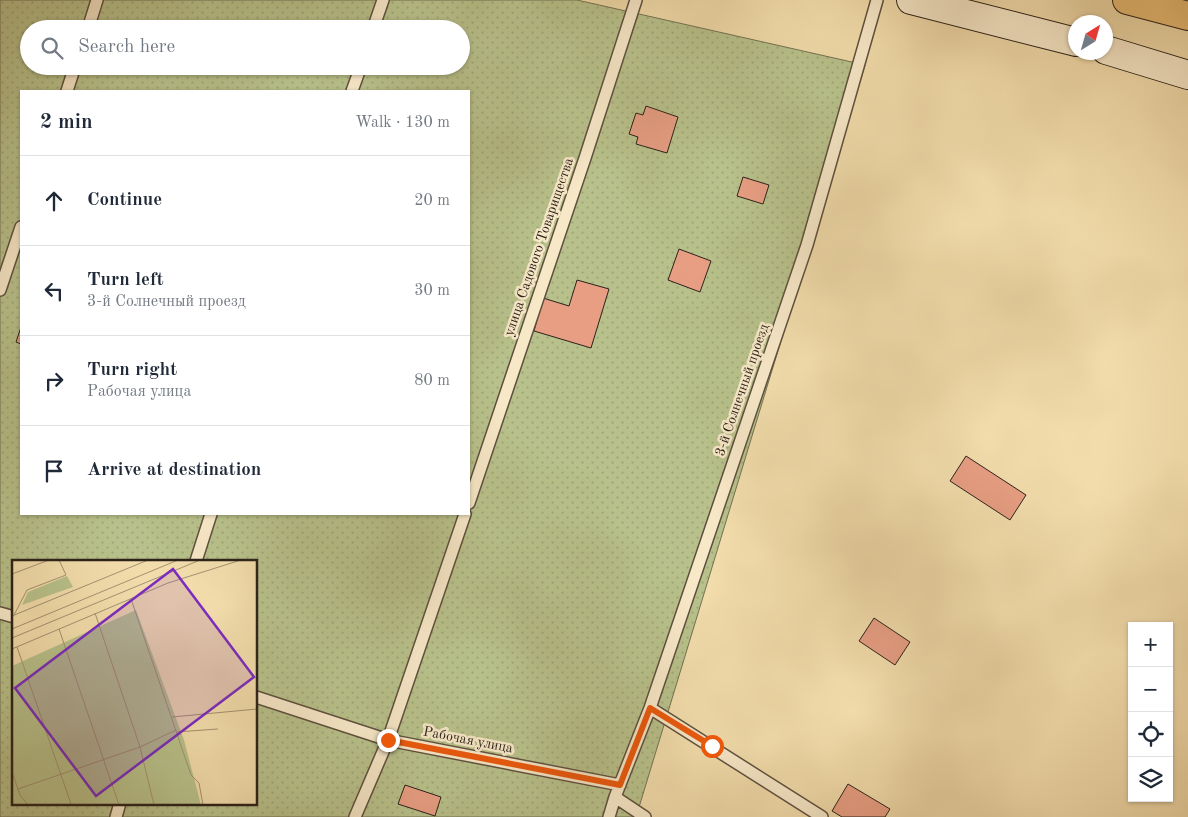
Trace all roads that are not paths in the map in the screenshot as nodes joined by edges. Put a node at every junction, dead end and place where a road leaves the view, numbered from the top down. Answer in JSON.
{"nodes":[{"id":1,"x":97,"y":0,"type":"edge"},
{"id":2,"x":383,"y":0,"type":"edge"},
{"id":3,"x":636,"y":0,"type":"edge"},
{"id":4,"x":878,"y":0,"type":"edge"},
{"id":5,"x":911,"y":0,"type":"edge"},
{"id":6,"x":1127,"y":0,"type":"edge"},
{"id":7,"x":1188,"y":16,"type":"edge"},
{"id":8,"x":91,"y":20,"type":"edge"},
{"id":9,"x":376,"y":20,"type":"edge"},
{"id":10,"x":1068,"y":40,"type":"edge"},
{"id":11,"x":1113,"y":52,"type":"edge"},
{"id":12,"x":72,"y":75,"type":"edge"},
{"id":13,"x":358,"y":75,"type":"edge"},
{"id":14,"x":1188,"y":76,"type":"edge"},
{"id":15,"x":67,"y":90,"type":"edge"},
{"id":16,"x":352,"y":90,"type":"edge"},
{"id":17,"x":20,"y":230,"type":"edge"},
{"id":18,"x":0,"y":290,"type":"edge"},
{"id":19,"x":470,"y":500,"type":"edge"},
{"id":20,"x":211,"y":515,"type":"edge"},
{"id":21,"x":465,"y":515,"type":"edge"},
{"id":22,"x":196,"y":560,"type":"edge"},
{"id":23,"x":0,"y":613,"type":"edge"},
{"id":24,"x":12,"y":617,"type":"edge"},
{"id":25,"x":258,"y":698,"type":"edge"},
{"id":26,"x":650,"y":708,"type":"junction"},
{"id":27,"x":388,"y":740,"type":"junction"},
{"id":28,"x":620,"y":785,"type":"junction"},
{"id":29,"x":615,"y":797,"type":"junction"},
{"id":30,"x":120,"y":804,"type":"edge"},
{"id":31,"x":116,"y":817,"type":"edge"},
{"id":32,"x":355,"y":817,"type":"edge"},
{"id":33,"x":609,"y":817,"type":"edge"},
{"id":34,"x":645,"y":817,"type":"edge"},
{"id":35,"x":822,"y":817,"type":"edge"}],
"edges":[{"from":1,"to":8,"type":"lane"},
{"from":2,"to":9,"type":"lane"},
{"from":3,"to":19,"type":"lane","name":"улица Садового Товарищества"},
{"from":4,"to":26,"type":"lane","name":"3-й Солнечный проезд"},
{"from":5,"to":10,"type":"main road"},
{"from":6,"to":7,"type":"highway"},
{"from":11,"to":14,"type":"main road"},
{"from":12,"to":15,"type":"lane"},
{"from":13,"to":16,"type":"lane"},
{"from":17,"to":18,"type":"lane"},
{"from":20,"to":22,"type":"lane"},
{"from":21,"to":27,"type":"lane"},
{"from":23,"to":24,"type":"lane"},
{"from":25,"to":27,"type":"lane","name":"Рабочая улица"},
{"from":26,"to":28,"type":"lane","name":"3-й Солнечный проезд"},
{"from":26,"to":35,"type":"lane"},
{"from":27,"to":28,"type":"lane","name":"Рабочая улица"},
{"from":27,"to":32,"type":"lane"},
{"from":28,"to":29,"type":"lane","name":"3-й Солнечный проезд"},
{"from":29,"to":33,"type":"lane","name":"3-й Солнечный проезд"},
{"from":29,"to":34,"type":"lane"},
{"from":30,"to":31,"type":"lane"}]}
